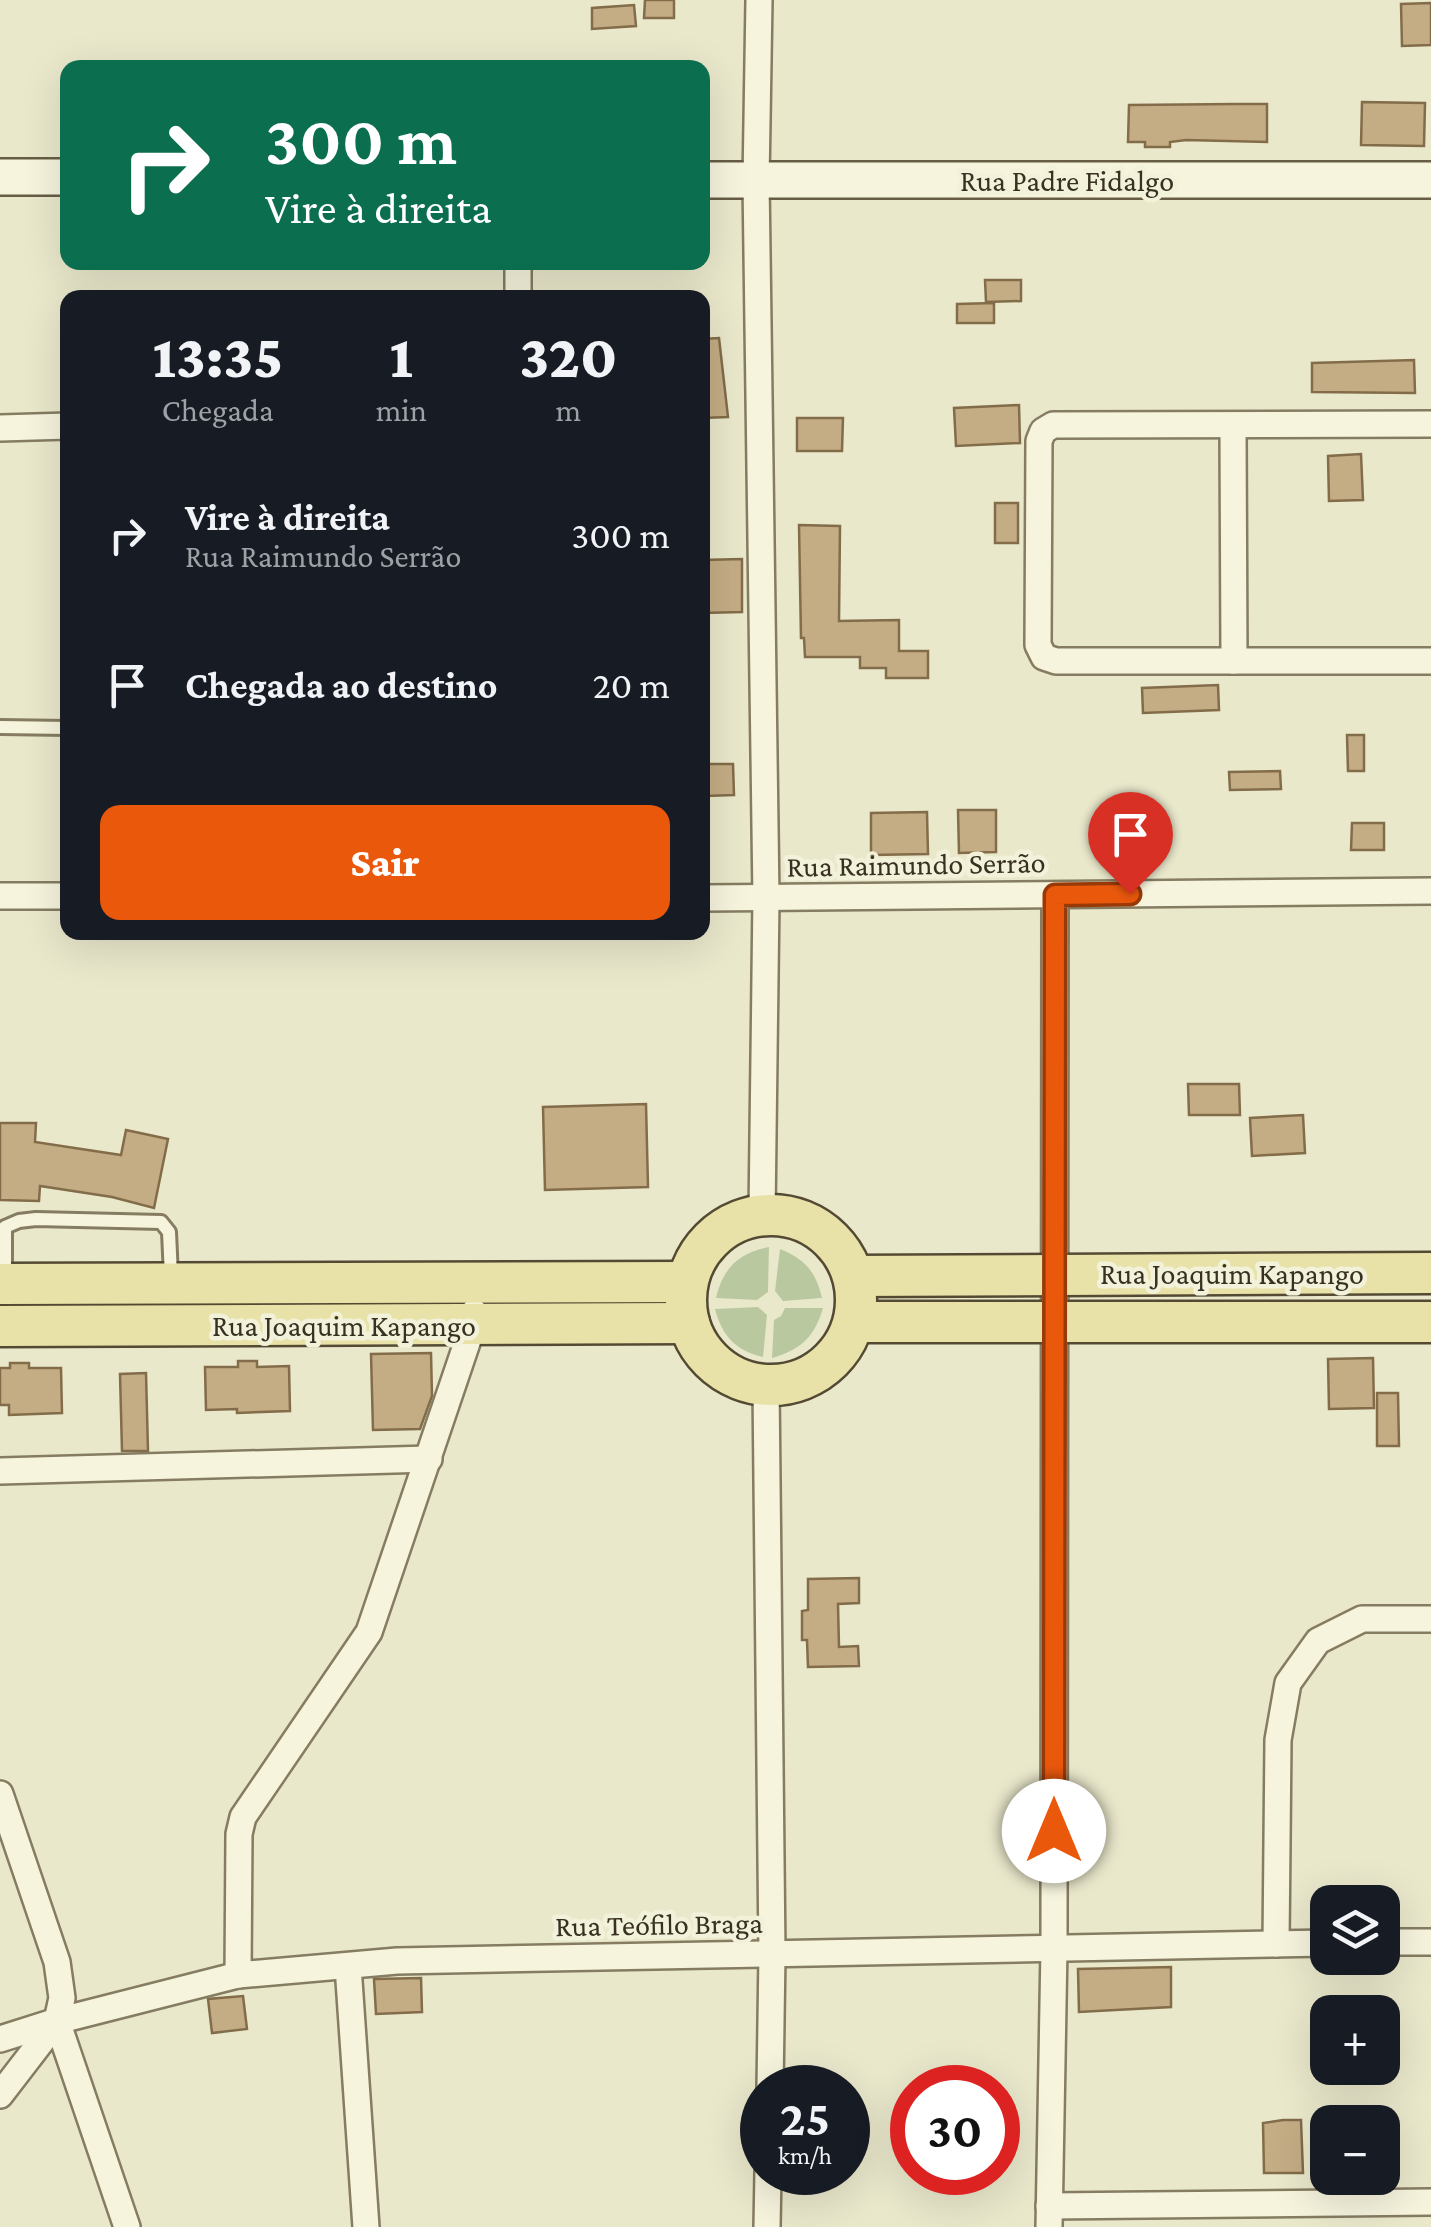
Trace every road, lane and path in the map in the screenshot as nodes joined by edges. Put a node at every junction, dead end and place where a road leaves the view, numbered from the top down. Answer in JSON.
{"nodes":[{"id":1,"x":759,"y":0,"type":"edge"},
{"id":2,"x":0,"y":177,"type":"edge"},
{"id":3,"x":60,"y":177,"type":"edge"},
{"id":4,"x":710,"y":180,"type":"edge"},
{"id":5,"x":1431,"y":180,"type":"edge"},
{"id":6,"x":756,"y":181,"type":"junction"},
{"id":7,"x":1431,"y":424,"type":"edge"},
{"id":8,"x":60,"y":426,"type":"edge"},
{"id":9,"x":1233,"y":427,"type":"junction"},
{"id":10,"x":0,"y":428,"type":"edge"},
{"id":11,"x":1234,"y":661,"type":"junction"},
{"id":12,"x":1431,"y":661,"type":"edge"},
{"id":13,"x":0,"y":728,"type":"edge"},
{"id":14,"x":60,"y":728,"type":"edge"},
{"id":15,"x":1431,"y":890,"type":"edge"},
{"id":16,"x":1055,"y":895,"type":"junction"},
{"id":17,"x":0,"y":896,"type":"edge"},
{"id":18,"x":60,"y":896,"type":"edge"},
{"id":19,"x":710,"y":898,"type":"edge"},
{"id":20,"x":766,"y":898,"type":"junction"},
{"id":21,"x":762,"y":1214,"type":"junction"},
{"id":22,"x":1348,"y":1272,"type":"junction"},
{"id":23,"x":1431,"y":1273,"type":"edge"},
{"id":24,"x":1053,"y":1274,"type":"junction"},
{"id":25,"x":853,"y":1276,"type":"junction"},
{"id":26,"x":474,"y":1282,"type":"junction"},
{"id":27,"x":687,"y":1282,"type":"junction"},
{"id":28,"x":2,"y":1284,"type":"edge"},
{"id":29,"x":182,"y":1284,"type":"junction"},
{"id":30,"x":854,"y":1322,"type":"junction"},
{"id":31,"x":1348,"y":1322,"type":"junction"},
{"id":32,"x":1431,"y":1322,"type":"edge"},
{"id":33,"x":688,"y":1323,"type":"junction"},
{"id":34,"x":1054,"y":1323,"type":"junction"},
{"id":35,"x":192,"y":1325,"type":"junction"},
{"id":36,"x":474,"y":1325,"type":"junction"},
{"id":37,"x":0,"y":1326,"type":"edge"},
{"id":38,"x":766,"y":1386,"type":"junction"},
{"id":39,"x":430,"y":1459,"type":"junction"},
{"id":40,"x":0,"y":1471,"type":"edge"},
{"id":41,"x":1431,"y":1619,"type":"edge"},
{"id":42,"x":0,"y":1794,"type":"edge"},
{"id":43,"x":1400,"y":1942,"type":"edge"},
{"id":44,"x":1431,"y":1942,"type":"edge"},
{"id":45,"x":1276,"y":1944,"type":"junction"},
{"id":46,"x":1310,"y":1944,"type":"edge"},
{"id":47,"x":1054,"y":1948,"type":"junction"},
{"id":48,"x":772,"y":1954,"type":"junction"},
{"id":49,"x":348,"y":1966,"type":"junction"},
{"id":50,"x":238,"y":1976,"type":"junction"},
{"id":51,"x":57,"y":2021,"type":"junction"},
{"id":52,"x":0,"y":2039,"type":"edge"},
{"id":53,"x":770,"y":2065,"type":"edge"},
{"id":54,"x":0,"y":2095,"type":"edge"},
{"id":55,"x":768,"y":2195,"type":"edge"},
{"id":56,"x":1431,"y":2202,"type":"edge"},
{"id":57,"x":1374,"y":2215,"type":"edge"},
{"id":58,"x":1049,"y":2217,"type":"edge"},
{"id":59,"x":127,"y":2227,"type":"edge"},
{"id":60,"x":366,"y":2227,"type":"edge"},
{"id":61,"x":767,"y":2227,"type":"edge"}],
"edges":[{"from":1,"to":6,"type":"street"},
{"from":2,"to":3,"type":"street"},
{"from":4,"to":6,"type":"street","name":"Rua Padre Fidalgo"},
{"from":5,"to":6,"type":"street","name":"Rua Padre Fidalgo"},
{"from":6,"to":20,"type":"street"},
{"from":7,"to":9,"type":"street"},
{"from":8,"to":10,"type":"street"},
{"from":9,"to":11,"type":"street"},
{"from":9,"to":11,"type":"street"},
{"from":11,"to":12,"type":"street"},
{"from":13,"to":14,"type":"lane"},
{"from":15,"to":16,"type":"street","name":"Rua Raimundo Serrão"},
{"from":16,"to":20,"type":"street","name":"Rua Raimundo Serrão"},
{"from":16,"to":24,"type":"street"},
{"from":17,"to":18,"type":"street"},
{"from":19,"to":20,"type":"street","name":"Rua Raimundo Serrão"},
{"from":20,"to":21,"type":"street"},
{"from":21,"to":25,"type":"main road"},
{"from":21,"to":27,"type":"main road"},
{"from":22,"to":23,"type":"main road","name":"Rua Joaquim Kapango"},
{"from":22,"to":24,"type":"main road","name":"Rua Joaquim Kapango"},
{"from":22,"to":31,"type":"main road"},
{"from":24,"to":25,"type":"main road","name":"Rua Joaquim Kapango"},
{"from":24,"to":34,"type":"street"},
{"from":25,"to":30,"type":"main road"},
{"from":26,"to":27,"type":"main road","name":"Rua Joaquim Kapango"},
{"from":26,"to":29,"type":"main road","name":"Rua Joaquim Kapango"},
{"from":26,"to":36,"type":"street"},
{"from":27,"to":33,"type":"main road"},
{"from":28,"to":29,"type":"main road","name":"Rua Joaquim Kapango"},
{"from":28,"to":29,"type":"lane"},
{"from":29,"to":35,"type":"main road"},
{"from":30,"to":34,"type":"main road","name":"Rua Joaquim Kapango"},
{"from":30,"to":38,"type":"main road"},
{"from":31,"to":32,"type":"main road","name":"Rua Joaquim Kapango"},
{"from":31,"to":34,"type":"main road","name":"Rua Joaquim Kapango"},
{"from":33,"to":36,"type":"main road","name":"Rua Joaquim Kapango"},
{"from":33,"to":38,"type":"main road"},
{"from":34,"to":47,"type":"street"},
{"from":35,"to":36,"type":"main road","name":"Rua Joaquim Kapango"},
{"from":35,"to":37,"type":"main road","name":"Rua Joaquim Kapango"},
{"from":36,"to":39,"type":"street"},
{"from":38,"to":48,"type":"street"},
{"from":39,"to":40,"type":"street"},
{"from":39,"to":50,"type":"street"},
{"from":41,"to":45,"type":"street"},
{"from":42,"to":51,"type":"street"},
{"from":43,"to":44,"type":"street"},
{"from":45,"to":46,"type":"street","name":"Rua Teófilo Braga"},
{"from":45,"to":47,"type":"street","name":"Rua Teófilo Braga"},
{"from":47,"to":48,"type":"street","name":"Rua Teófilo Braga"},
{"from":47,"to":58,"type":"street"},
{"from":48,"to":49,"type":"street","name":"Rua Teófilo Braga"},
{"from":48,"to":53,"type":"street"},
{"from":49,"to":50,"type":"street","name":"Rua Teófilo Braga"},
{"from":49,"to":60,"type":"street"},
{"from":50,"to":51,"type":"street","name":"Rua Teófilo Braga"},
{"from":51,"to":52,"type":"street","name":"Rua Teófilo Braga"},
{"from":51,"to":54,"type":"street"},
{"from":51,"to":59,"type":"street"},
{"from":55,"to":61,"type":"street"},
{"from":56,"to":57,"type":"street"},
{"from":57,"to":58,"type":"street"}]}
